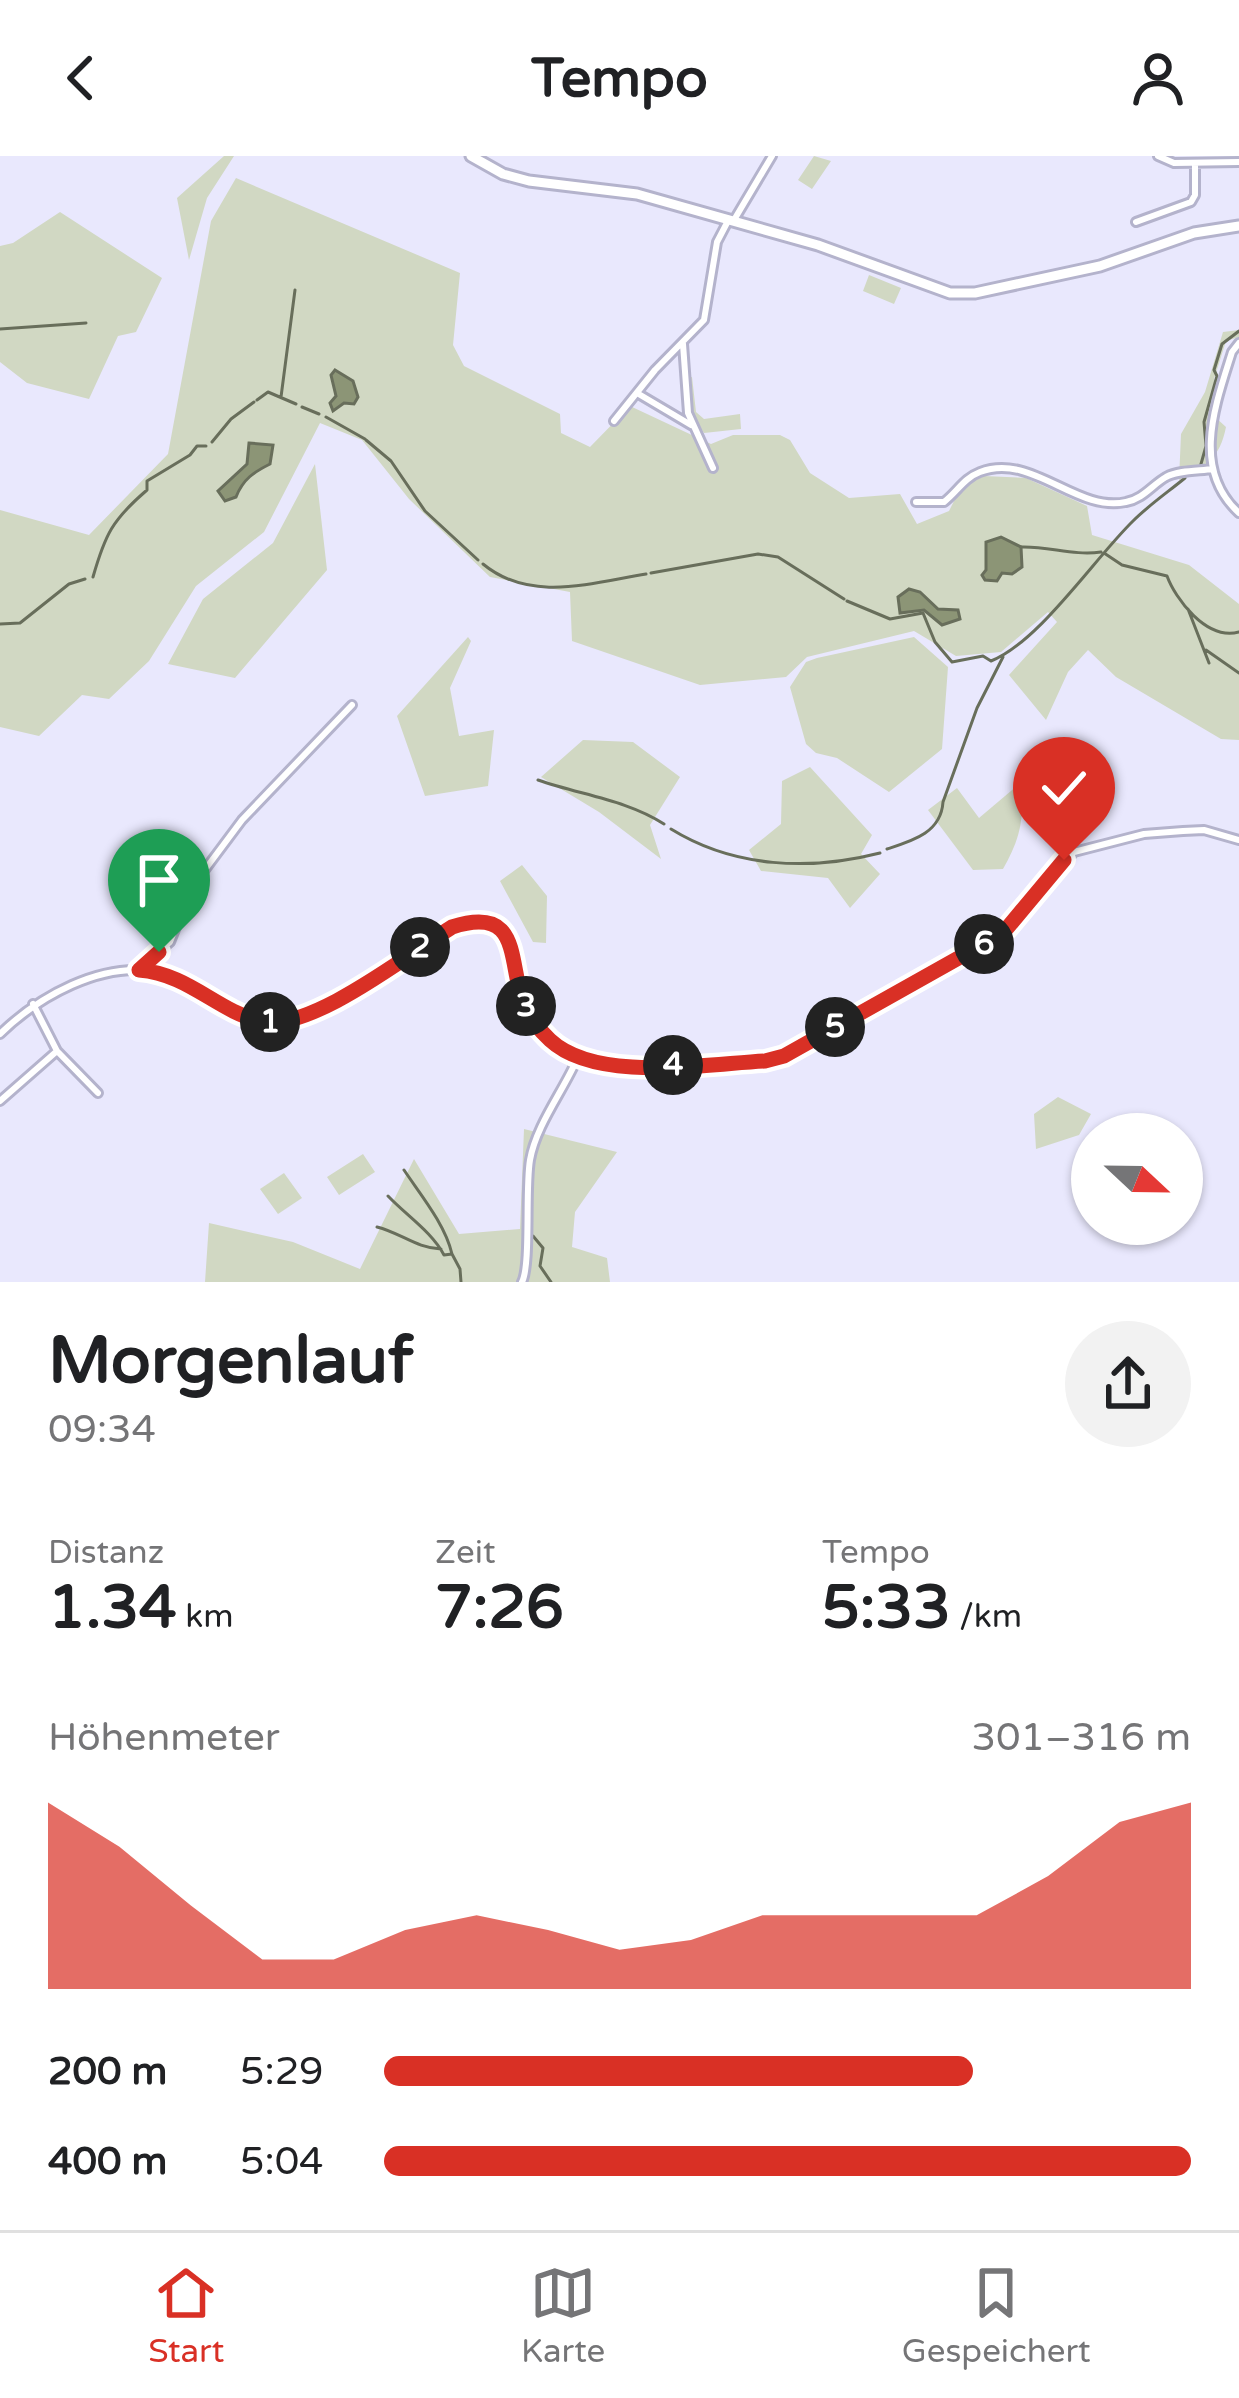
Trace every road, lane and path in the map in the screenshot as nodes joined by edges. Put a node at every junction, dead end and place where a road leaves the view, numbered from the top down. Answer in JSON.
{"nodes":[{"id":1,"x":471,"y":156,"type":"edge"},
{"id":2,"x":772,"y":156,"type":"edge"},
{"id":3,"x":1158,"y":156,"type":"edge"},
{"id":4,"x":1239,"y":162,"type":"edge"},
{"id":5,"x":1195,"y":163,"type":"junction"},
{"id":6,"x":731,"y":220,"type":"junction"},
{"id":7,"x":1136,"y":222,"type":"dead end"},
{"id":8,"x":1239,"y":226,"type":"edge"},
{"id":9,"x":685,"y":340,"type":"junction"},
{"id":10,"x":1239,"y":344,"type":"edge"},
{"id":11,"x":1235,"y":352,"type":"edge"},
{"id":12,"x":637,"y":393,"type":"junction"},
{"id":13,"x":614,"y":421,"type":"dead end"},
{"id":14,"x":693,"y":426,"type":"junction"},
{"id":15,"x":713,"y":468,"type":"dead end"},
{"id":16,"x":1213,"y":470,"type":"junction"},
{"id":17,"x":916,"y":502,"type":"dead end"},
{"id":18,"x":1239,"y":512,"type":"edge"},
{"id":19,"x":352,"y":705,"type":"dead end"},
{"id":20,"x":1239,"y":840,"type":"edge"},
{"id":21,"x":139,"y":970,"type":"junction"},
{"id":22,"x":33,"y":1004,"type":"junction"},
{"id":23,"x":0,"y":1034,"type":"edge"},
{"id":24,"x":57,"y":1052,"type":"junction"},
{"id":25,"x":578,"y":1058,"type":"junction"},
{"id":26,"x":98,"y":1093,"type":"dead end"},
{"id":27,"x":0,"y":1101,"type":"edge"},
{"id":28,"x":522,"y":1282,"type":"edge"}],
"edges":[{"from":1,"to":6,"type":"street"},
{"from":2,"to":6,"type":"street"},
{"from":3,"to":5,"type":"street"},
{"from":4,"to":5,"type":"street"},
{"from":5,"to":7,"type":"street"},
{"from":6,"to":8,"type":"street"},
{"from":6,"to":9,"type":"street"},
{"from":9,"to":12,"type":"street"},
{"from":9,"to":14,"type":"street"},
{"from":10,"to":11,"type":"street"},
{"from":11,"to":16,"type":"street"},
{"from":12,"to":13,"type":"street"},
{"from":12,"to":14,"type":"street"},
{"from":14,"to":15,"type":"street"},
{"from":16,"to":17,"type":"street"},
{"from":16,"to":18,"type":"street"},
{"from":19,"to":21,"type":"street"},
{"from":20,"to":25,"type":"street"},
{"from":21,"to":22,"type":"street"},
{"from":21,"to":25,"type":"street"},
{"from":22,"to":23,"type":"street"},
{"from":22,"to":24,"type":"street"},
{"from":24,"to":26,"type":"street"},
{"from":24,"to":27,"type":"street"},
{"from":25,"to":28,"type":"street"}]}
